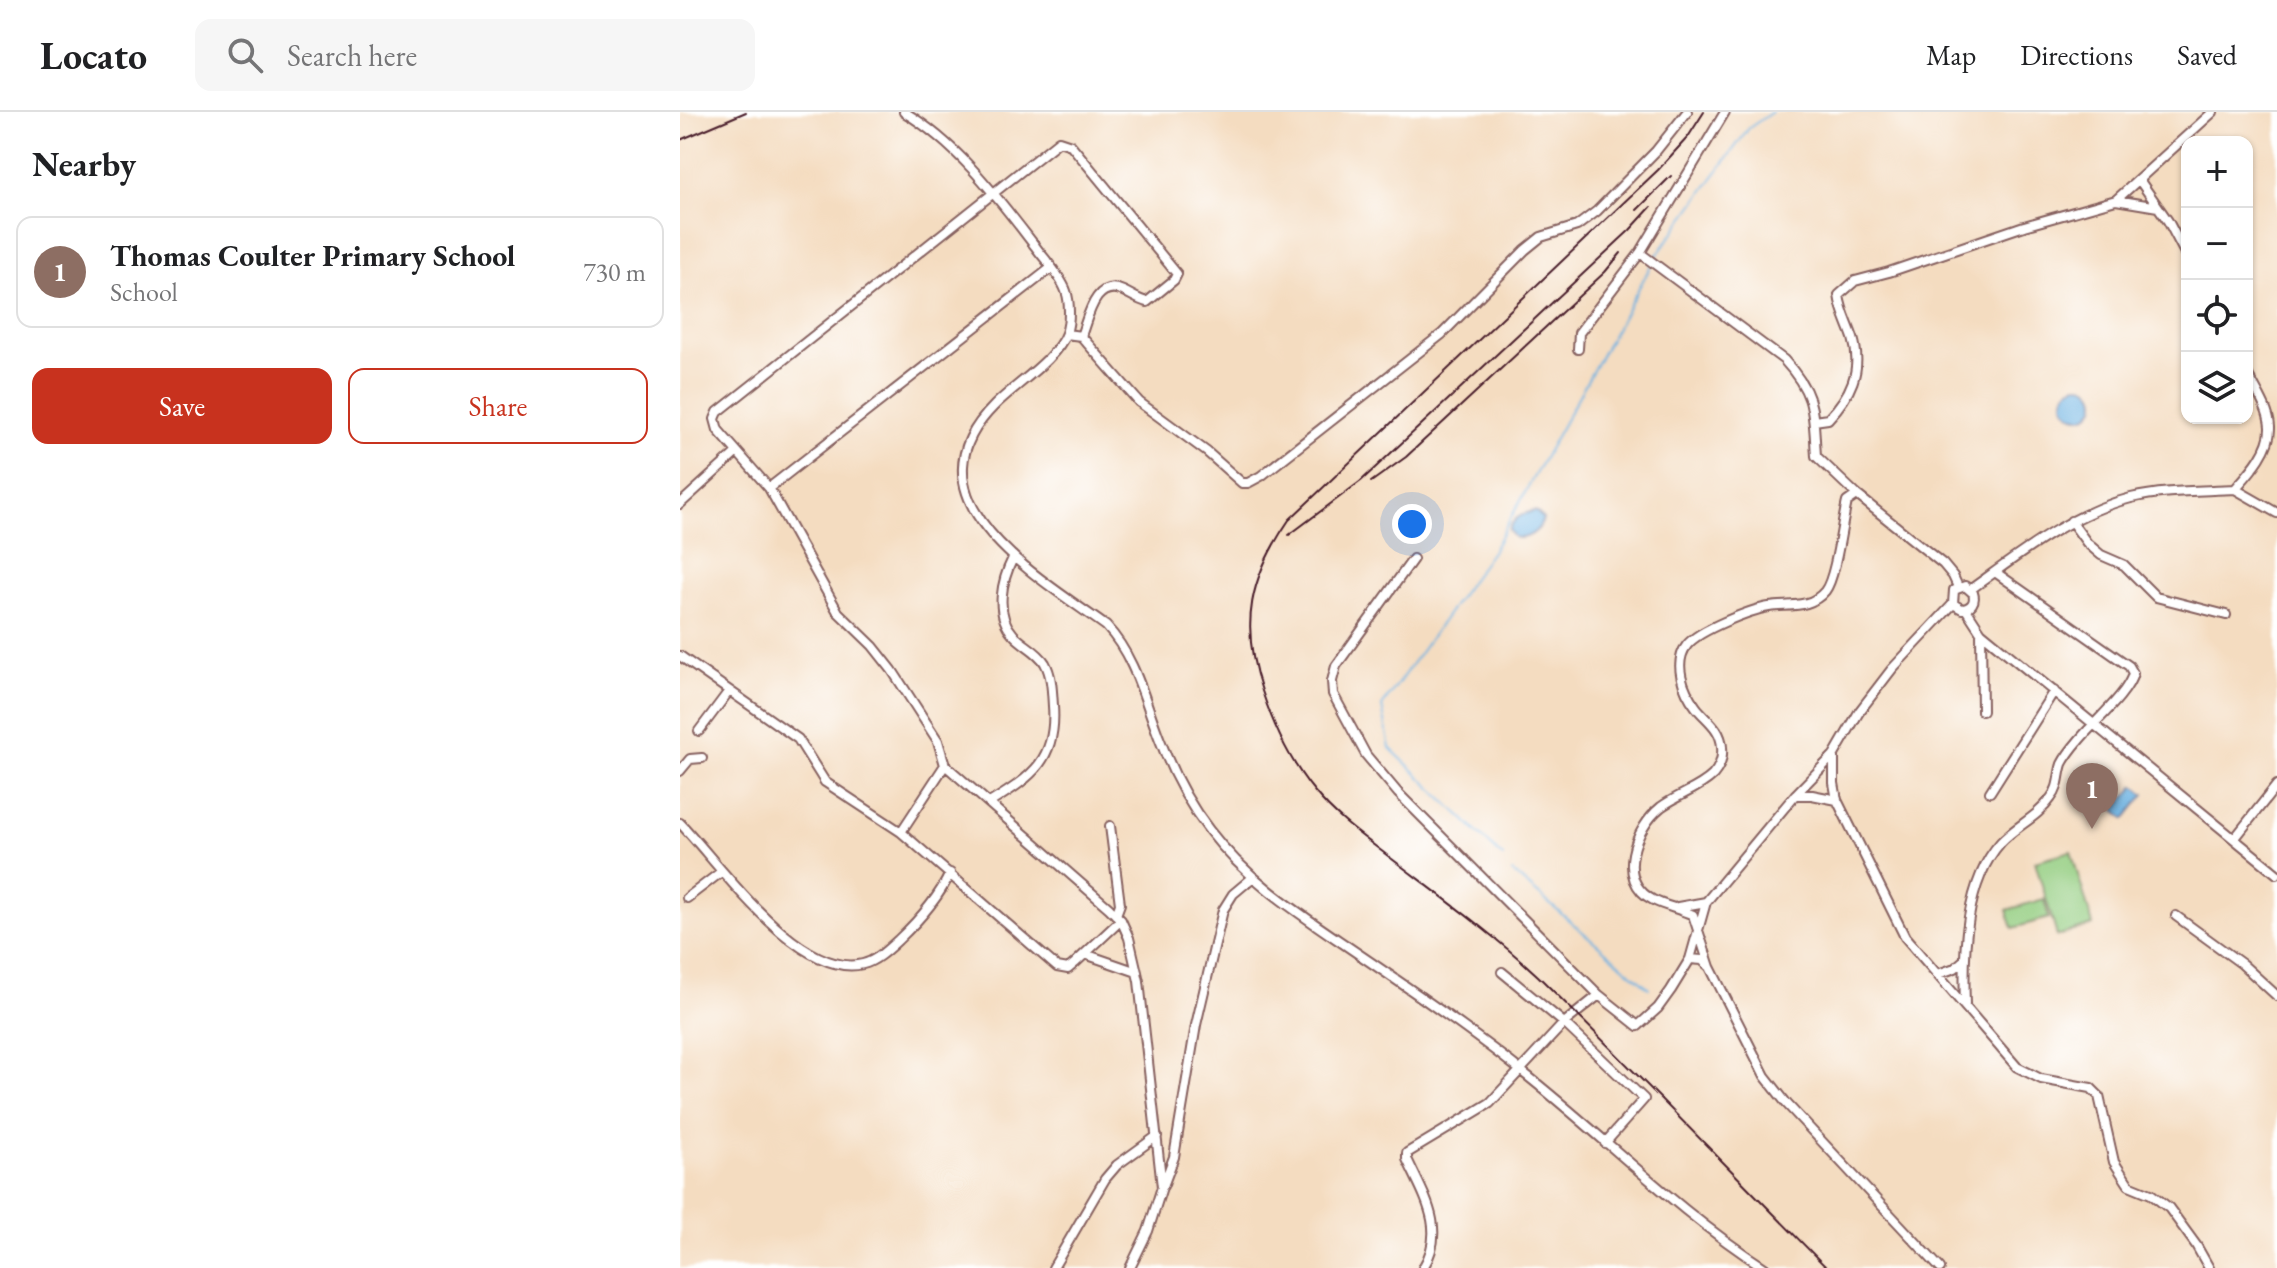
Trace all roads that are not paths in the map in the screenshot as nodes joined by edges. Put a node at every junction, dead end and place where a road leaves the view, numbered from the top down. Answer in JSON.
{"nodes":[{"id":1,"x":904,"y":112,"type":"edge"},
{"id":2,"x":1687,"y":112,"type":"edge"},
{"id":3,"x":1725,"y":112,"type":"edge"},
{"id":4,"x":2213,"y":112,"type":"edge"},
{"id":5,"x":2140,"y":181,"type":"junction"},
{"id":6,"x":993,"y":192,"type":"junction"},
{"id":7,"x":2116,"y":200,"type":"junction"},
{"id":8,"x":2158,"y":207,"type":"junction"},
{"id":9,"x":2181,"y":247,"type":"edge"},
{"id":10,"x":1640,"y":253,"type":"junction"},
{"id":11,"x":1051,"y":268,"type":"junction"},
{"id":12,"x":1066,"y":334,"type":"junction"},
{"id":13,"x":1081,"y":336,"type":"junction"},
{"id":14,"x":1578,"y":349,"type":"dead end"},
{"id":15,"x":2253,"y":385,"type":"edge"},
{"id":16,"x":1814,"y":421,"type":"junction"},
{"id":17,"x":736,"y":453,"type":"junction"},
{"id":18,"x":769,"y":488,"type":"junction"},
{"id":19,"x":2235,"y":489,"type":"junction"},
{"id":20,"x":1857,"y":495,"type":"junction"},
{"id":21,"x":680,"y":504,"type":"edge"},
{"id":22,"x":2277,"y":513,"type":"edge"},
{"id":23,"x":2071,"y":521,"type":"junction"},
{"id":24,"x":1013,"y":558,"type":"junction"},
{"id":25,"x":1413,"y":559,"type":"dead end"},
{"id":26,"x":1995,"y":572,"type":"junction"},
{"id":27,"x":1958,"y":587,"type":"junction"},
{"id":28,"x":1971,"y":589,"type":"junction"},
{"id":29,"x":1953,"y":604,"type":"junction"},
{"id":30,"x":1966,"y":609,"type":"junction"},
{"id":31,"x":2226,"y":615,"type":"dead end"},
{"id":32,"x":1981,"y":632,"type":"junction"},
{"id":33,"x":680,"y":656,"type":"edge"},
{"id":34,"x":729,"y":691,"type":"junction"},
{"id":35,"x":2054,"y":691,"type":"junction"},
{"id":36,"x":1982,"y":711,"type":"dead end"},
{"id":37,"x":2093,"y":724,"type":"junction"},
{"id":38,"x":699,"y":731,"type":"dead end"},
{"id":39,"x":1834,"y":755,"type":"junction"},
{"id":40,"x":702,"y":758,"type":"dead end"},
{"id":41,"x":945,"y":765,"type":"junction"},
{"id":42,"x":680,"y":771,"type":"edge"},
{"id":43,"x":2277,"y":785,"type":"edge"},
{"id":44,"x":1990,"y":792,"type":"dead end"},
{"id":45,"x":1795,"y":795,"type":"junction"},
{"id":46,"x":1837,"y":800,"type":"junction"},
{"id":47,"x":991,"y":802,"type":"junction"},
{"id":48,"x":680,"y":823,"type":"edge"},
{"id":49,"x":1110,"y":826,"type":"dead end"},
{"id":50,"x":901,"y":832,"type":"junction"},
{"id":51,"x":2235,"y":838,"type":"junction"},
{"id":52,"x":721,"y":872,"type":"junction"},
{"id":53,"x":950,"y":873,"type":"junction"},
{"id":54,"x":2277,"y":874,"type":"edge"},
{"id":55,"x":1252,"y":878,"type":"junction"},
{"id":56,"x":687,"y":898,"type":"dead end"},
{"id":57,"x":1706,"y":902,"type":"junction"},
{"id":58,"x":1677,"y":908,"type":"junction"},
{"id":59,"x":2176,"y":916,"type":"dead end"},
{"id":60,"x":1118,"y":917,"type":"junction"},
{"id":61,"x":1698,"y":930,"type":"junction"},
{"id":62,"x":1085,"y":954,"type":"junction"},
{"id":63,"x":1690,"y":959,"type":"junction"},
{"id":64,"x":1963,"y":961,"type":"junction"},
{"id":65,"x":1710,"y":967,"type":"junction"},
{"id":66,"x":1137,"y":972,"type":"junction"},
{"id":67,"x":1502,"y":972,"type":"dead end"},
{"id":68,"x":1938,"y":974,"type":"junction"},
{"id":69,"x":1599,"y":995,"type":"junction"},
{"id":70,"x":2277,"y":996,"type":"edge"},
{"id":71,"x":1966,"y":1005,"type":"junction"},
{"id":72,"x":1564,"y":1023,"type":"junction"},
{"id":73,"x":1521,"y":1071,"type":"junction"},
{"id":74,"x":1157,"y":1136,"type":"junction"},
{"id":75,"x":1605,"y":1143,"type":"junction"},
{"id":76,"x":1162,"y":1187,"type":"junction"},
{"id":77,"x":1053,"y":1268,"type":"edge"},
{"id":78,"x":1130,"y":1268,"type":"edge"},
{"id":79,"x":1423,"y":1268,"type":"edge"},
{"id":80,"x":1765,"y":1268,"type":"edge"},
{"id":81,"x":1940,"y":1268,"type":"edge"},
{"id":82,"x":2209,"y":1268,"type":"edge"}],
"edges":[{"from":1,"to":6,"type":"street"},
{"from":2,"to":13,"type":"street"},
{"from":3,"to":10,"type":"street"},
{"from":4,"to":5,"type":"street"},
{"from":5,"to":7,"type":"street"},
{"from":5,"to":8,"type":"street"},
{"from":6,"to":11,"type":"street"},
{"from":6,"to":13,"type":"street"},
{"from":6,"to":17,"type":"street"},
{"from":7,"to":8,"type":"street"},
{"from":7,"to":16,"type":"street"},
{"from":8,"to":9,"type":"street"},
{"from":10,"to":14,"type":"street"},
{"from":10,"to":16,"type":"street"},
{"from":11,"to":12,"type":"street"},
{"from":11,"to":18,"type":"street"},
{"from":12,"to":13,"type":"street"},
{"from":12,"to":24,"type":"street"},
{"from":15,"to":19,"type":"street"},
{"from":16,"to":20,"type":"street"},
{"from":17,"to":18,"type":"street"},
{"from":17,"to":21,"type":"street"},
{"from":18,"to":41,"type":"street"},
{"from":19,"to":22,"type":"street"},
{"from":19,"to":23,"type":"street"},
{"from":20,"to":27,"type":"street"},
{"from":20,"to":58,"type":"street"},
{"from":23,"to":26,"type":"street"},
{"from":23,"to":31,"type":"street"},
{"from":24,"to":47,"type":"street"},
{"from":24,"to":55,"type":"street"},
{"from":25,"to":69,"type":"street"},
{"from":26,"to":28,"type":"street"},
{"from":26,"to":37,"type":"street"},
{"from":27,"to":28,"type":"street"},
{"from":27,"to":29,"type":"street"},
{"from":28,"to":30,"type":"street"},
{"from":29,"to":30,"type":"street"},
{"from":29,"to":39,"type":"street"},
{"from":30,"to":32,"type":"street"},
{"from":32,"to":35,"type":"street"},
{"from":32,"to":36,"type":"street"},
{"from":33,"to":34,"type":"street"},
{"from":34,"to":38,"type":"street"},
{"from":34,"to":50,"type":"street"},
{"from":35,"to":37,"type":"street"},
{"from":35,"to":44,"type":"street"},
{"from":37,"to":51,"type":"street"},
{"from":37,"to":64,"type":"street"},
{"from":39,"to":45,"type":"street"},
{"from":39,"to":46,"type":"street"},
{"from":40,"to":42,"type":"street"},
{"from":41,"to":47,"type":"street"},
{"from":41,"to":50,"type":"street"},
{"from":43,"to":51,"type":"street"},
{"from":45,"to":46,"type":"street"},
{"from":45,"to":57,"type":"street"},
{"from":46,"to":68,"type":"street"},
{"from":47,"to":60,"type":"street"},
{"from":48,"to":52,"type":"street"},
{"from":49,"to":60,"type":"street"},
{"from":50,"to":53,"type":"street"},
{"from":51,"to":54,"type":"street"},
{"from":52,"to":53,"type":"street"},
{"from":52,"to":56,"type":"street"},
{"from":53,"to":62,"type":"street"},
{"from":55,"to":73,"type":"street"},
{"from":55,"to":76,"type":"street"},
{"from":57,"to":58,"type":"street"},
{"from":57,"to":61,"type":"street"},
{"from":58,"to":61,"type":"street"},
{"from":59,"to":70,"type":"street"},
{"from":60,"to":62,"type":"street"},
{"from":60,"to":66,"type":"street"},
{"from":61,"to":63,"type":"street"},
{"from":61,"to":65,"type":"street"},
{"from":62,"to":66,"type":"street"},
{"from":63,"to":65,"type":"street"},
{"from":63,"to":69,"type":"street"},
{"from":64,"to":68,"type":"street"},
{"from":64,"to":71,"type":"street"},
{"from":65,"to":81,"type":"street"},
{"from":66,"to":74,"type":"street"},
{"from":67,"to":72,"type":"street"},
{"from":68,"to":71,"type":"street"},
{"from":69,"to":72,"type":"street"},
{"from":71,"to":82,"type":"street"},
{"from":72,"to":73,"type":"street"},
{"from":72,"to":75,"type":"street"},
{"from":73,"to":75,"type":"street"},
{"from":73,"to":79,"type":"street"},
{"from":74,"to":76,"type":"street"},
{"from":74,"to":77,"type":"street"},
{"from":75,"to":80,"type":"street"},
{"from":76,"to":78,"type":"street"}]}
